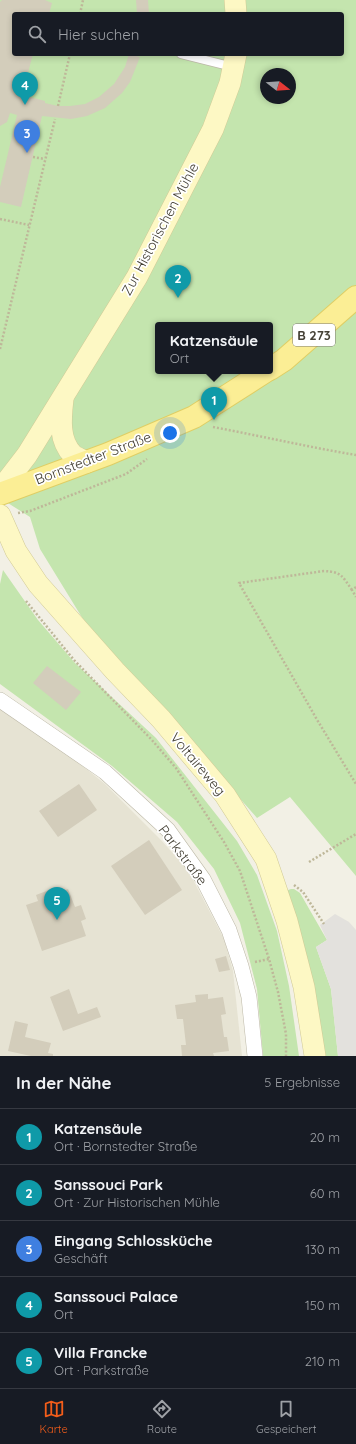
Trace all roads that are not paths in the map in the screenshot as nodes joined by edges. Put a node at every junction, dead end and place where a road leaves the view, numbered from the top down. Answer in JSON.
{"nodes":[{"id":1,"x":235,"y":0,"type":"edge"},
{"id":2,"x":236,"y":12,"type":"edge"},
{"id":3,"x":196,"y":56,"type":"edge"},
{"id":4,"x":235,"y":61,"type":"edge"},
{"id":5,"x":356,"y":297,"type":"edge"},
{"id":6,"x":273,"y":367,"type":"edge"},
{"id":7,"x":261,"y":374,"type":"edge"},
{"id":8,"x":64,"y":395,"type":"junction"},
{"id":9,"x":87,"y":462,"type":"junction"},
{"id":10,"x":0,"y":490,"type":"edge"},
{"id":11,"x":0,"y":494,"type":"edge"},
{"id":12,"x":0,"y":517,"type":"edge"},
{"id":13,"x":0,"y":700,"type":"edge"},
{"id":14,"x":255,"y":1056,"type":"edge"},
{"id":15,"x":315,"y":1056,"type":"edge"}],
"edges":[{"from":1,"to":2,"type":"street"},
{"from":3,"to":4,"type":"lane"},
{"from":4,"to":8,"type":"street","name":"Zur Historischen Mühle"},
{"from":5,"to":6,"type":"main road","number":"B 273"},
{"from":7,"to":9,"type":"main road","name":"Bornstedter Straße"},
{"from":8,"to":9,"type":"street","name":"Zur Historischen Mühle"},
{"from":8,"to":10,"type":"street","name":"Zur Historischen Mühle"},
{"from":9,"to":11,"type":"main road","name":"Bornstedter Straße"},
{"from":12,"to":15,"type":"street","name":"Voltaireweg"},
{"from":13,"to":14,"type":"street","name":"Parkstraße"}]}
